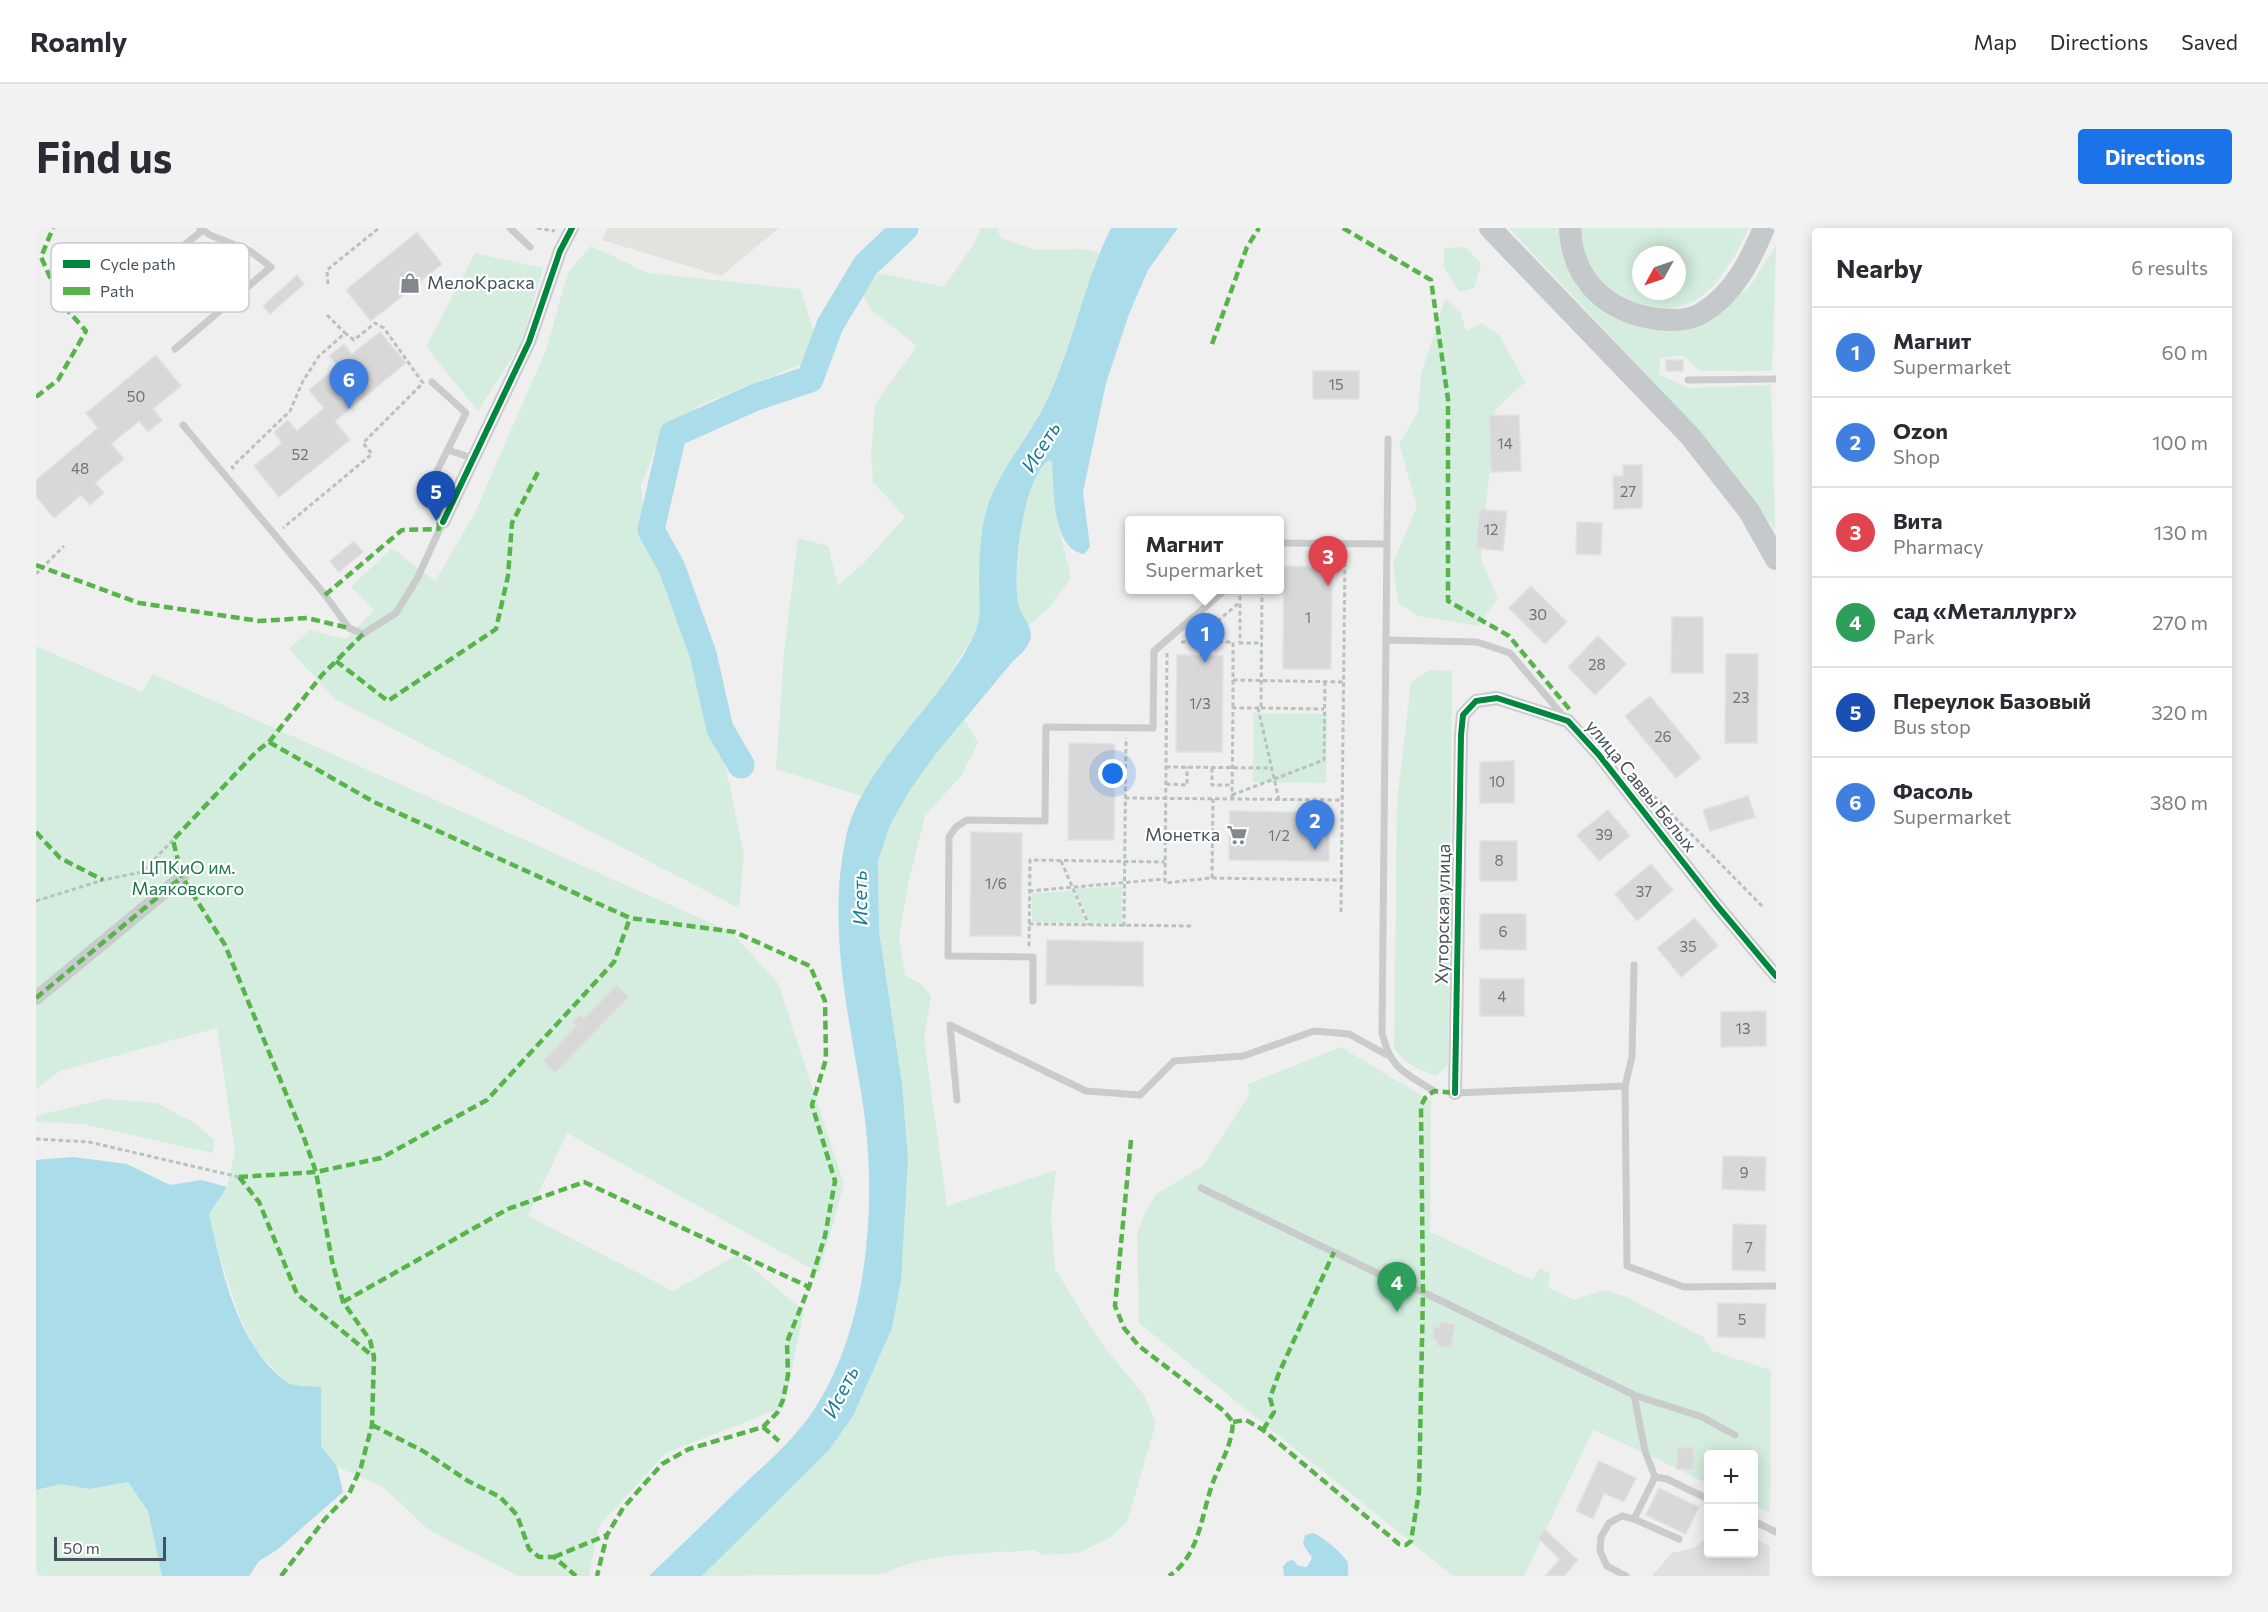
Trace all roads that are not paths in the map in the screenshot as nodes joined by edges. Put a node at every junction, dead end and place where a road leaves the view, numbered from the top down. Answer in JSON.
{"nodes":[{"id":1,"x":510,"y":228,"type":"edge"},
{"id":2,"x":572,"y":228,"type":"edge"},
{"id":3,"x":1490,"y":228,"type":"edge"},
{"id":4,"x":1570,"y":228,"type":"edge"},
{"id":5,"x":1764,"y":228,"type":"edge"},
{"id":6,"x":201,"y":229,"type":"edge"},
{"id":7,"x":185,"y":243,"type":"edge"},
{"id":8,"x":229,"y":243,"type":"edge"},
{"id":9,"x":530,"y":247,"type":"dead end"},
{"id":10,"x":249,"y":251,"type":"edge"},
{"id":11,"x":249,"y":286,"type":"edge"},
{"id":12,"x":218,"y":312,"type":"edge"},
{"id":13,"x":175,"y":349,"type":"dead end"},
{"id":14,"x":1776,"y":379,"type":"edge"},
{"id":15,"x":1688,"y":380,"type":"dead end"},
{"id":16,"x":432,"y":382,"type":"dead end"},
{"id":17,"x":183,"y":425,"type":"dead end"},
{"id":18,"x":1388,"y":439,"type":"dead end"},
{"id":19,"x":448,"y":450,"type":"junction"},
{"id":20,"x":472,"y":458,"type":"junction"},
{"id":21,"x":437,"y":471,"type":"dead end"},
{"id":22,"x":443,"y":522,"type":"joint"},
{"id":23,"x":1284,"y":543,"type":"edge"},
{"id":24,"x":1387,"y":544,"type":"junction"},
{"id":25,"x":1776,"y":559,"type":"edge"},
{"id":26,"x":1220,"y":594,"type":"edge"},
{"id":27,"x":1386,"y":640,"type":"junction"},
{"id":28,"x":1568,"y":721,"type":"junction"},
{"id":29,"x":1461,"y":735,"type":"joint"},
{"id":30,"x":182,"y":877,"type":"dead end"},
{"id":31,"x":1634,"y":965,"type":"dead end"},
{"id":32,"x":1776,"y":976,"type":"edge"},
{"id":33,"x":36,"y":998,"type":"edge"},
{"id":34,"x":1033,"y":1001,"type":"dead end"},
{"id":35,"x":1387,"y":1055,"type":"junction"},
{"id":36,"x":1625,"y":1086,"type":"junction"},
{"id":37,"x":1434,"y":1091,"type":"dead end"},
{"id":38,"x":1455,"y":1093,"type":"joint"},
{"id":39,"x":957,"y":1100,"type":"dead end"},
{"id":40,"x":1201,"y":1188,"type":"dead end"},
{"id":41,"x":1776,"y":1286,"type":"edge"},
{"id":42,"x":1634,"y":1395,"type":"junction"},
{"id":43,"x":1735,"y":1435,"type":"dead end"},
{"id":44,"x":1655,"y":1477,"type":"junction"},
{"id":45,"x":1704,"y":1497,"type":"edge"},
{"id":46,"x":1634,"y":1519,"type":"junction"},
{"id":47,"x":1758,"y":1523,"type":"edge"},
{"id":48,"x":1776,"y":1532,"type":"edge"},
{"id":49,"x":1679,"y":1539,"type":"dead end"},
{"id":50,"x":1626,"y":1576,"type":"edge"}],
"edges":[{"from":1,"to":9,"type":"lane"},
{"from":2,"to":20,"type":"street"},
{"from":3,"to":25,"type":"main road"},
{"from":4,"to":5,"type":"main road"},
{"from":6,"to":7,"type":"lane"},
{"from":6,"to":8,"type":"lane"},
{"from":10,"to":11,"type":"lane"},
{"from":12,"to":13,"type":"lane"},
{"from":14,"to":15,"type":"lane"},
{"from":16,"to":19,"type":"lane"},
{"from":17,"to":22,"type":"lane"},
{"from":18,"to":24,"type":"lane"},
{"from":19,"to":20,"type":"lane"},
{"from":19,"to":21,"type":"lane"},
{"from":20,"to":22,"type":"street"},
{"from":23,"to":24,"type":"lane"},
{"from":24,"to":27,"type":"lane"},
{"from":26,"to":34,"type":"lane"},
{"from":27,"to":28,"type":"lane"},
{"from":27,"to":35,"type":"lane"},
{"from":28,"to":29,"type":"street","name":"улица Саввы Белых"},
{"from":28,"to":32,"type":"street","name":"улица Саввы Белых"},
{"from":29,"to":38,"type":"street","name":"Хуторская улица"},
{"from":30,"to":33,"type":"street"},
{"from":31,"to":36,"type":"lane"},
{"from":35,"to":37,"type":"lane"},
{"from":35,"to":39,"type":"lane"},
{"from":36,"to":38,"type":"lane"},
{"from":36,"to":41,"type":"lane"},
{"from":40,"to":42,"type":"lane"},
{"from":42,"to":43,"type":"lane"},
{"from":42,"to":44,"type":"lane"},
{"from":44,"to":45,"type":"lane"},
{"from":44,"to":46,"type":"lane"},
{"from":46,"to":49,"type":"lane"},
{"from":46,"to":50,"type":"lane"},
{"from":47,"to":48,"type":"lane"}]}
